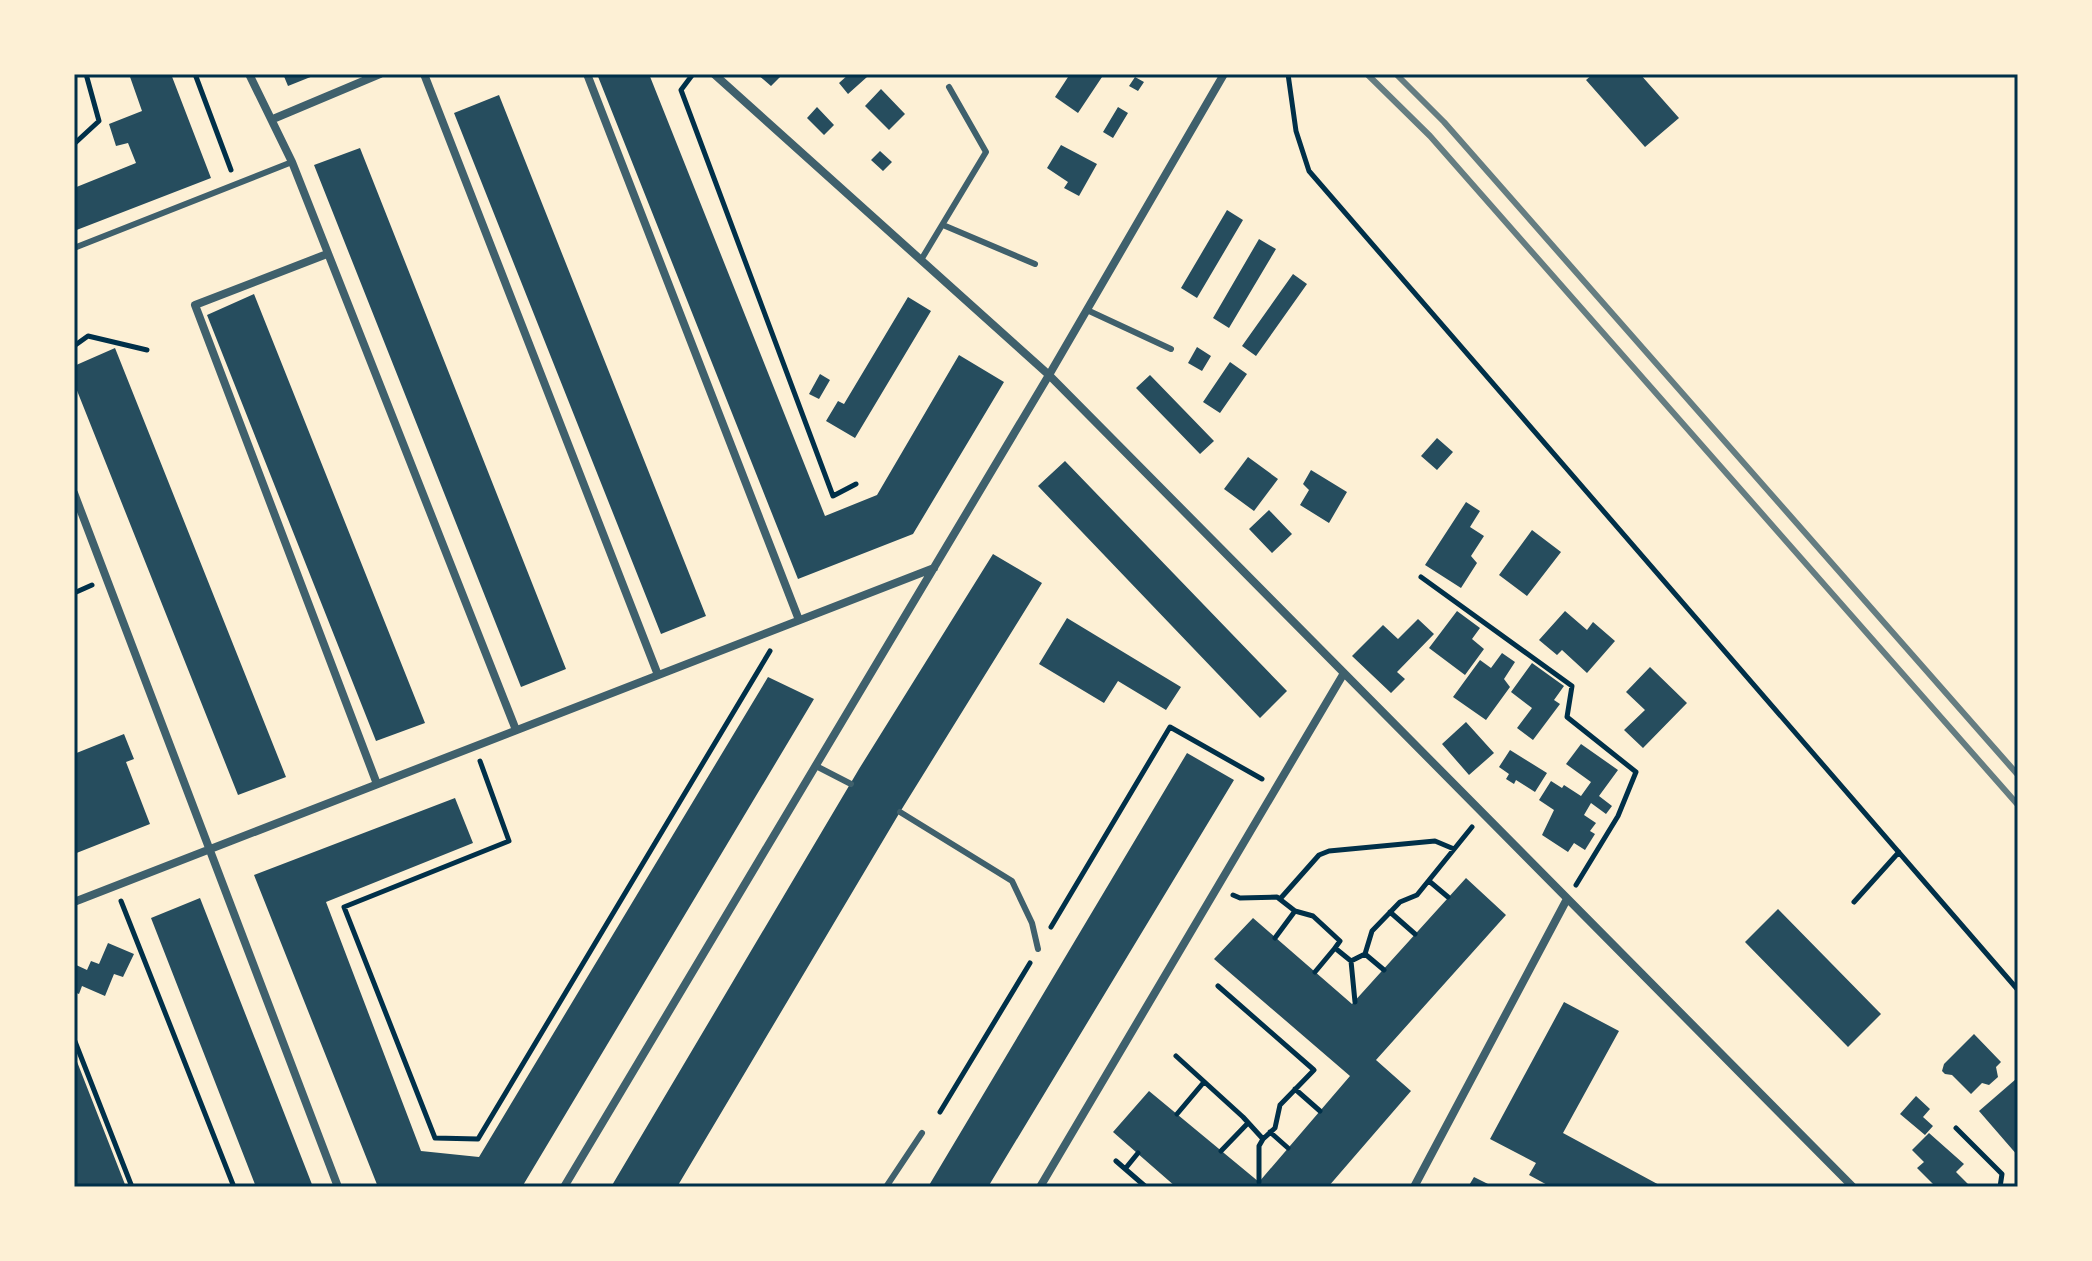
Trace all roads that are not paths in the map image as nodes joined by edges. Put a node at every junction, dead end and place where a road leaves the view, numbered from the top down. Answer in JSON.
{"nodes":[{"id":1,"x":249,"y":74,"type":"edge"},
{"id":2,"x":380,"y":74,"type":"edge"},
{"id":3,"x":424,"y":74,"type":"edge"},
{"id":4,"x":587,"y":74,"type":"edge"},
{"id":5,"x":714,"y":74,"type":"edge"},
{"id":6,"x":1224,"y":74,"type":"edge"},
{"id":7,"x":949,"y":87,"type":"dead end"},
{"id":8,"x":273,"y":119,"type":"junction"},
{"id":9,"x":292,"y":162,"type":"junction"},
{"id":10,"x":943,"y":225,"type":"junction"},
{"id":11,"x":74,"y":248,"type":"edge"},
{"id":12,"x":327,"y":254,"type":"junction"},
{"id":13,"x":921,"y":260,"type":"junction"},
{"id":14,"x":1035,"y":264,"type":"dead end"},
{"id":15,"x":1087,"y":310,"type":"junction"},
{"id":16,"x":1171,"y":349,"type":"dead end"},
{"id":17,"x":1049,"y":375,"type":"junction"},
{"id":18,"x":74,"y":493,"type":"edge"},
{"id":19,"x":934,"y":568,"type":"junction"},
{"id":20,"x":799,"y":620,"type":"junction"},
{"id":21,"x":1344,"y":673,"type":"junction"},
{"id":22,"x":658,"y":675,"type":"junction"},
{"id":23,"x":516,"y":730,"type":"junction"},
{"id":24,"x":816,"y":766,"type":"junction"},
{"id":25,"x":377,"y":784,"type":"junction"},
{"id":26,"x":851,"y":784,"type":"dead end"},
{"id":27,"x":900,"y":812,"type":"dead end"},
{"id":28,"x":211,"y":849,"type":"junction"},
{"id":29,"x":1567,"y":899,"type":"junction"},
{"id":30,"x":74,"y":902,"type":"edge"},
{"id":31,"x":1038,"y":949,"type":"road end"},
{"id":32,"x":922,"y":1133,"type":"dead end"},
{"id":33,"x":338,"y":1187,"type":"edge"},
{"id":34,"x":564,"y":1187,"type":"edge"},
{"id":35,"x":886,"y":1187,"type":"edge"},
{"id":36,"x":1040,"y":1187,"type":"edge"},
{"id":37,"x":1414,"y":1187,"type":"edge"},
{"id":38,"x":1853,"y":1187,"type":"edge"}],
"edges":[{"from":1,"to":8,"type":"street"},
{"from":2,"to":8,"type":"street"},
{"from":3,"to":22,"type":"street"},
{"from":4,"to":20,"type":"street"},
{"from":5,"to":13,"type":"street"},
{"from":6,"to":15,"type":"street"},
{"from":7,"to":10,"type":"lane"},
{"from":8,"to":9,"type":"street"},
{"from":9,"to":11,"type":"lane"},
{"from":9,"to":12,"type":"street"},
{"from":10,"to":13,"type":"lane"},
{"from":10,"to":14,"type":"lane"},
{"from":12,"to":23,"type":"street"},
{"from":12,"to":25,"type":"street"},
{"from":13,"to":17,"type":"street"},
{"from":15,"to":16,"type":"lane"},
{"from":15,"to":17,"type":"street"},
{"from":17,"to":19,"type":"street"},
{"from":17,"to":21,"type":"street"},
{"from":18,"to":28,"type":"street"},
{"from":19,"to":20,"type":"street"},
{"from":19,"to":24,"type":"street"},
{"from":20,"to":22,"type":"street"},
{"from":21,"to":29,"type":"street"},
{"from":21,"to":36,"type":"street"},
{"from":22,"to":23,"type":"street"},
{"from":23,"to":25,"type":"street"},
{"from":24,"to":26,"type":"lane"},
{"from":24,"to":34,"type":"street"},
{"from":25,"to":28,"type":"street"},
{"from":27,"to":31,"type":"lane"},
{"from":28,"to":30,"type":"street"},
{"from":28,"to":33,"type":"street"},
{"from":29,"to":37,"type":"street"},
{"from":29,"to":38,"type":"street"},
{"from":32,"to":35,"type":"lane"}]}
